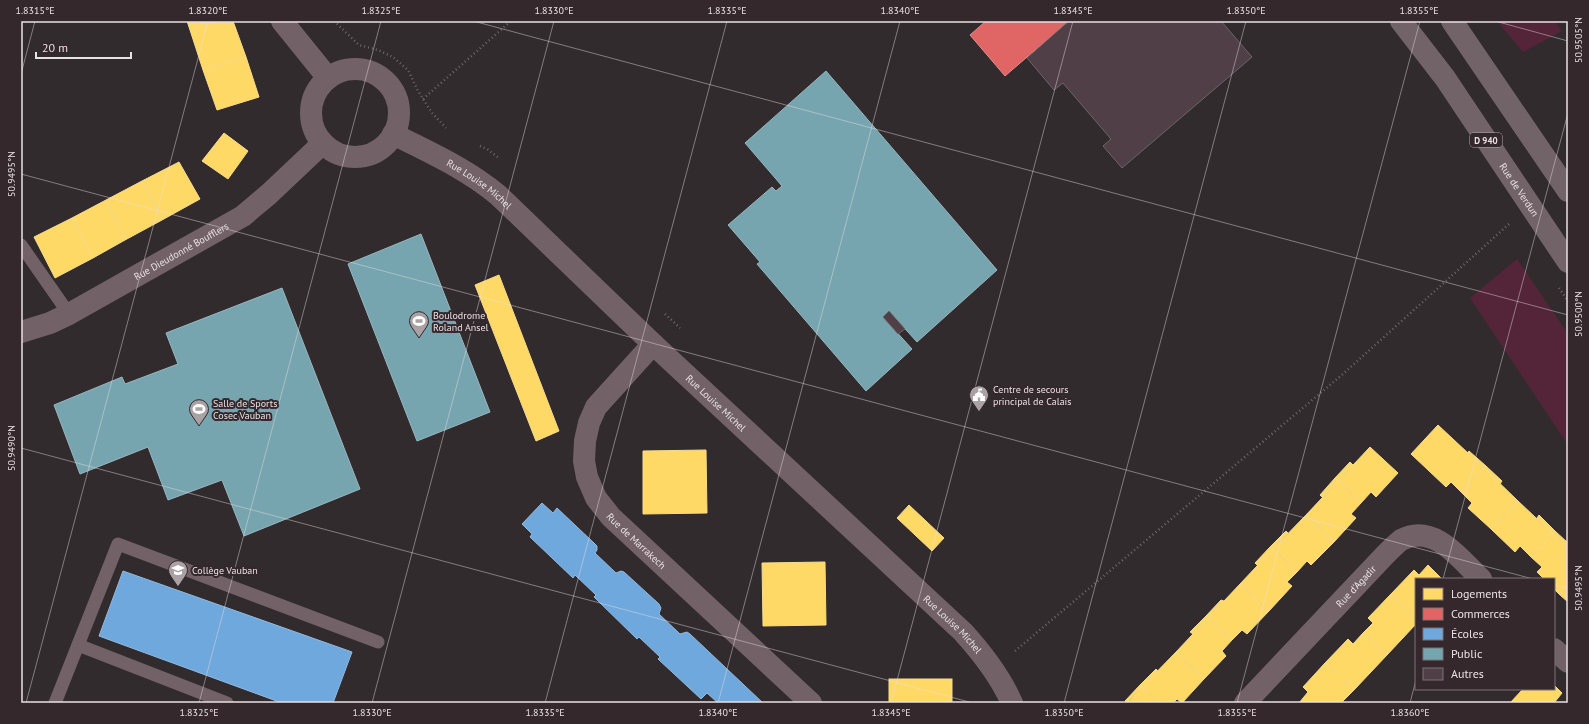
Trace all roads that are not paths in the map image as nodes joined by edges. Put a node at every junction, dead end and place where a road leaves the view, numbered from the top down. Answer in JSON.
{"nodes":[{"id":1,"x":282,"y":21,"type":"edge"},
{"id":2,"x":1400,"y":21,"type":"edge"},
{"id":3,"x":1452,"y":21,"type":"edge"},
{"id":4,"x":328,"y":78,"type":"junction"},
{"id":5,"x":393,"y":134,"type":"junction"},
{"id":6,"x":323,"y":143,"type":"junction"},
{"id":7,"x":1568,"y":191,"type":"edge"},
{"id":8,"x":21,"y":245,"type":"edge"},
{"id":9,"x":1568,"y":262,"type":"edge"},
{"id":10,"x":69,"y":314,"type":"junction"},
{"id":11,"x":21,"y":332,"type":"edge"},
{"id":12,"x":653,"y":344,"type":"junction"},
{"id":13,"x":1480,"y":578,"type":"edge"},
{"id":14,"x":378,"y":642,"type":"dead end"},
{"id":15,"x":78,"y":646,"type":"junction"},
{"id":16,"x":1555,"y":650,"type":"edge"},
{"id":17,"x":1568,"y":662,"type":"edge"},
{"id":18,"x":55,"y":703,"type":"edge"},
{"id":19,"x":227,"y":703,"type":"edge"},
{"id":20,"x":811,"y":703,"type":"edge"},
{"id":21,"x":1012,"y":703,"type":"edge"},
{"id":22,"x":1245,"y":703,"type":"edge"}],
"edges":[{"from":1,"to":4,"type":"street"},
{"from":2,"to":9,"type":"main road","name":"Rue de Verdun","number":"D 940"},
{"from":3,"to":7,"type":"main road"},
{"from":4,"to":5,"type":"street"},
{"from":4,"to":6,"type":"street"},
{"from":5,"to":6,"type":"street"},
{"from":5,"to":12,"type":"street","name":"Rue Louise Michel"},
{"from":6,"to":10,"type":"street","name":"Rue Dieudonné Boufflers"},
{"from":8,"to":10,"type":"lane"},
{"from":10,"to":11,"type":"street","name":"Rue Dieudonné Boufflers"},
{"from":12,"to":20,"type":"street","name":"Rue de Marrakech"},
{"from":12,"to":21,"type":"street","name":"Rue Louise Michel"},
{"from":13,"to":22,"type":"street","name":"Rue d'Agadir"},
{"from":14,"to":15,"type":"lane"},
{"from":15,"to":18,"type":"lane"},
{"from":15,"to":19,"type":"lane"},
{"from":16,"to":17,"type":"street"}]}
